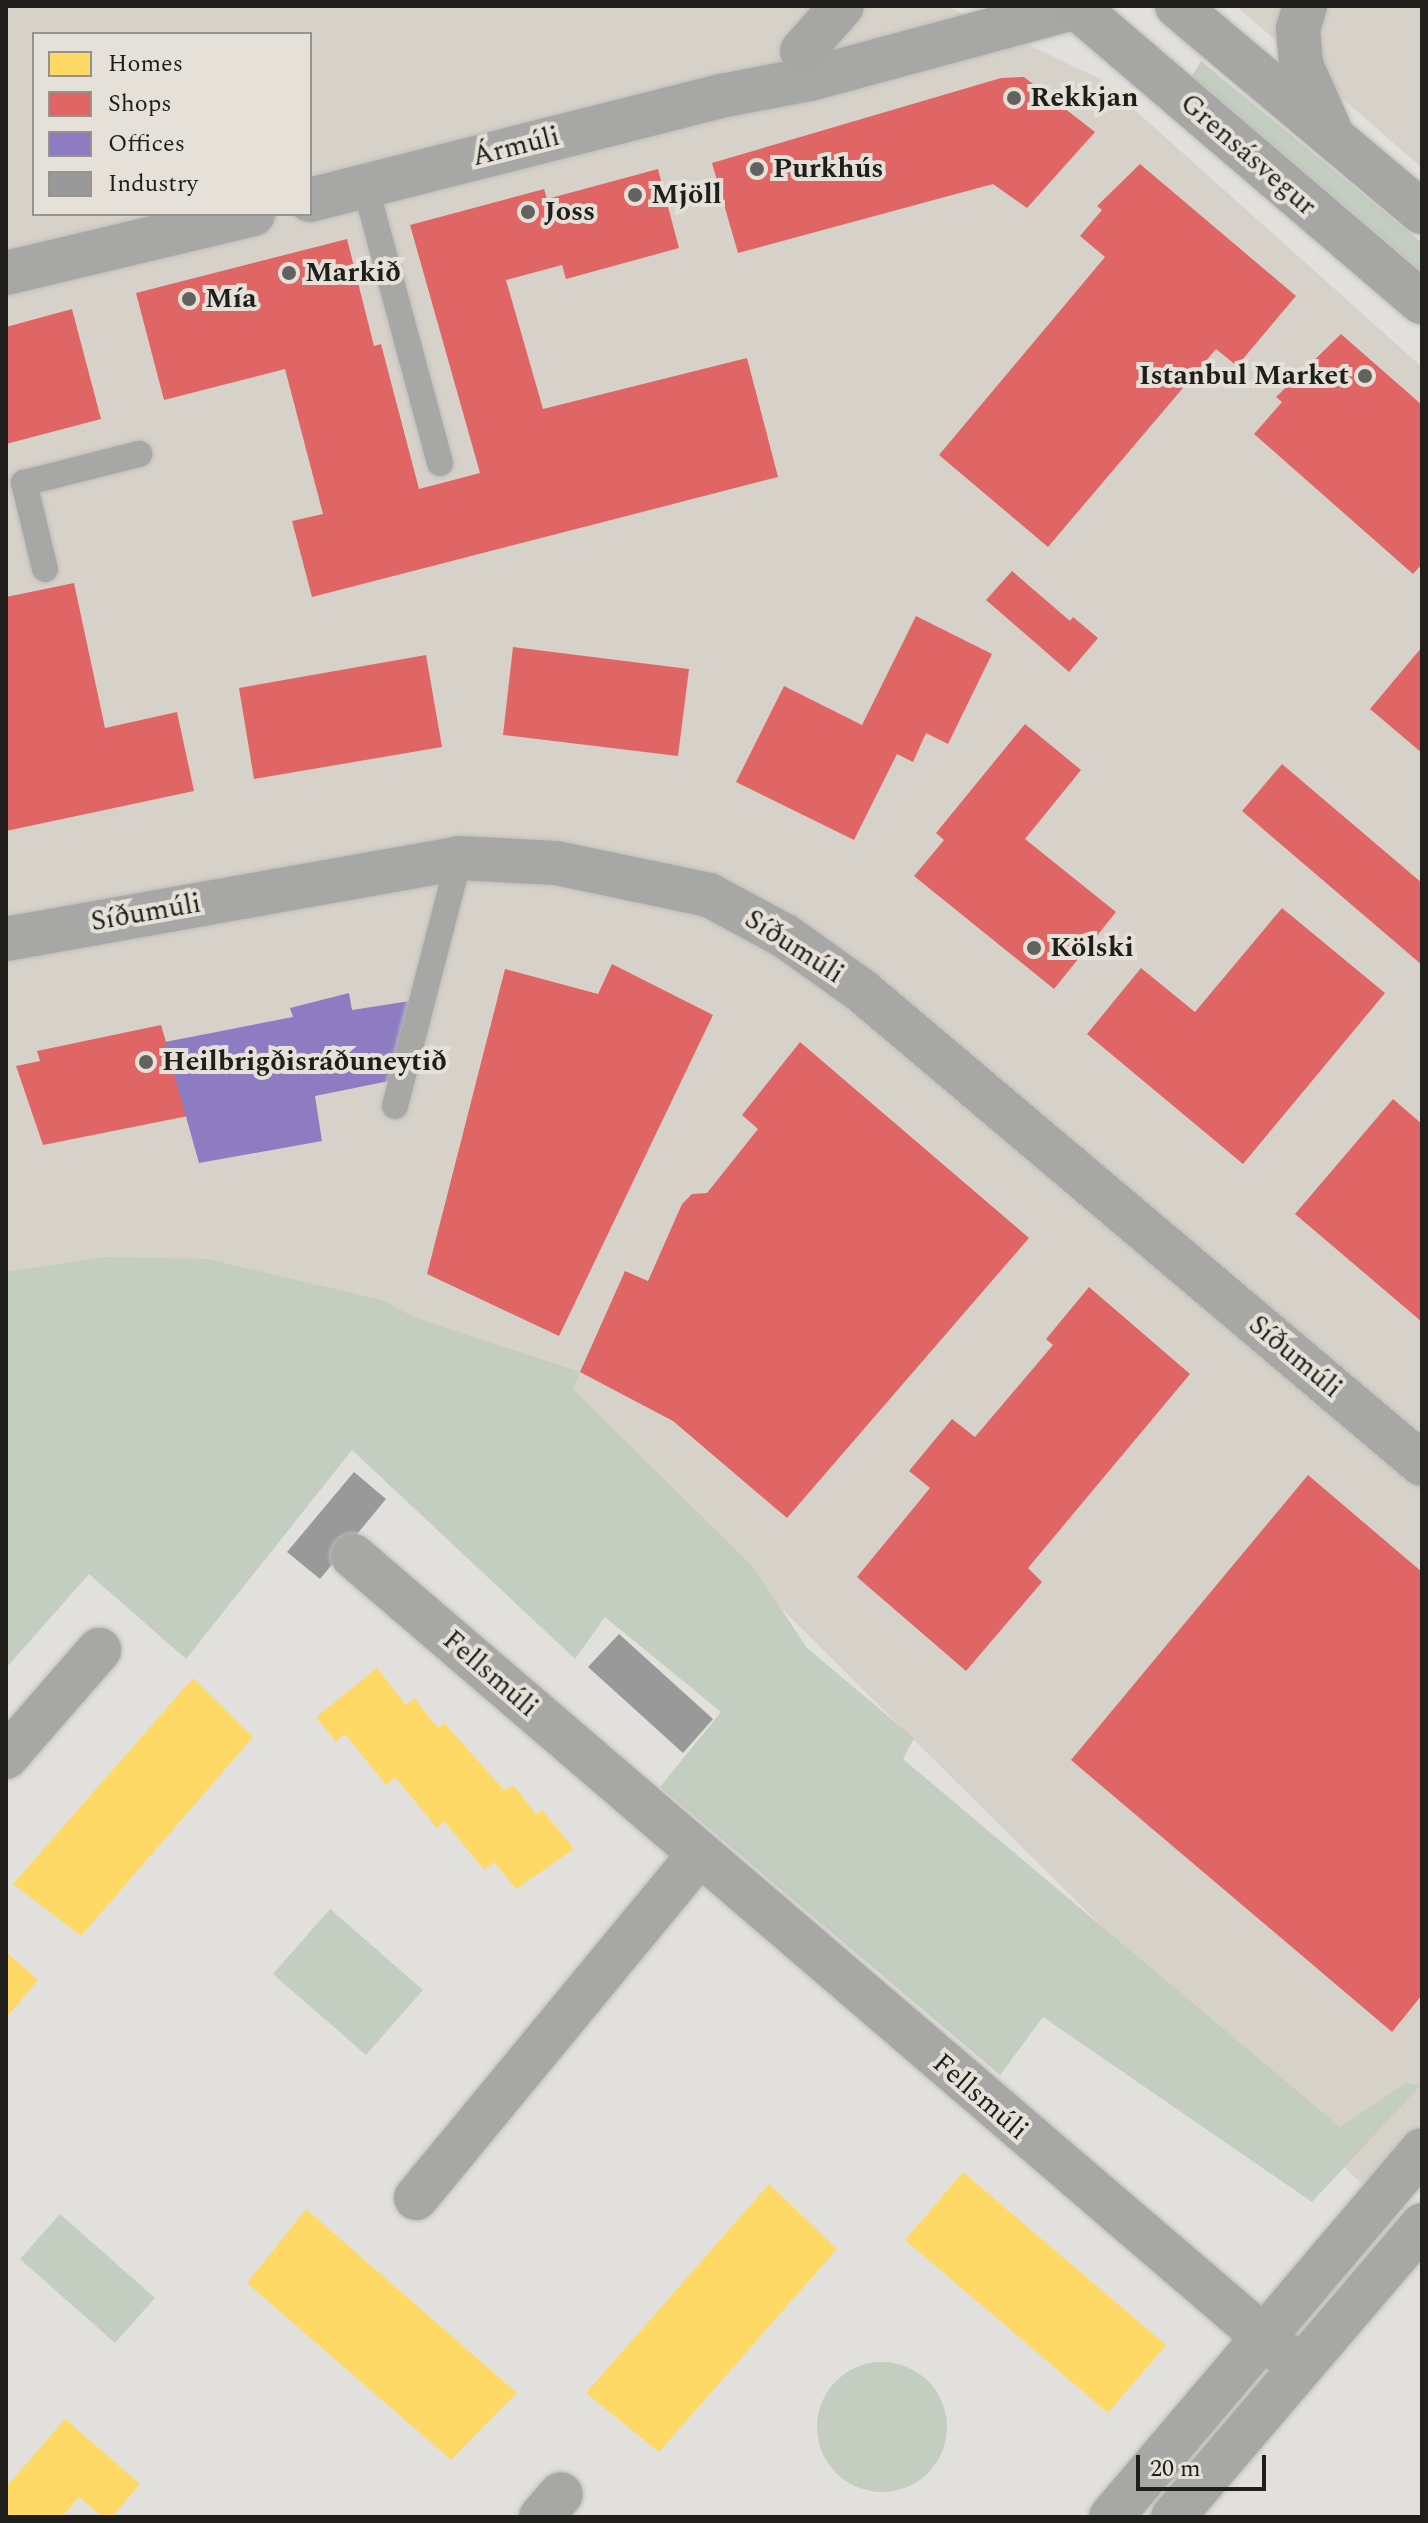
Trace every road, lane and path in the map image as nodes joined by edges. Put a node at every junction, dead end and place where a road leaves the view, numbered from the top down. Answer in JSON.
{"nodes":[{"id":1,"x":842,"y":6,"type":"edge"},
{"id":2,"x":971,"y":6,"type":"edge"},
{"id":3,"x":1078,"y":6,"type":"edge"},
{"id":4,"x":1177,"y":6,"type":"edge"},
{"id":5,"x":1305,"y":6,"type":"edge"},
{"id":6,"x":802,"y":51,"type":"junction"},
{"id":7,"x":721,"y":96,"type":"junction"},
{"id":8,"x":1333,"y":138,"type":"junction"},
{"id":9,"x":365,"y":185,"type":"junction"},
{"id":10,"x":312,"y":199,"type":"edge"},
{"id":11,"x":1422,"y":212,"type":"edge"},
{"id":12,"x":245,"y":216,"type":"edge"},
{"id":13,"x":6,"y":273,"type":"edge"},
{"id":14,"x":1422,"y":302,"type":"edge"},
{"id":15,"x":139,"y":454,"type":"dead end"},
{"id":16,"x":440,"y":463,"type":"dead end"},
{"id":17,"x":45,"y":569,"type":"dead end"},
{"id":18,"x":459,"y":858,"type":"junction"},
{"id":19,"x":6,"y":939,"type":"edge"},
{"id":20,"x":395,"y":1106,"type":"dead end"},
{"id":21,"x":1422,"y":1464,"type":"edge"},
{"id":22,"x":353,"y":1556,"type":"dead end"},
{"id":23,"x":99,"y":1650,"type":"dead end"},
{"id":24,"x":6,"y":1757,"type":"edge"},
{"id":25,"x":699,"y":1855,"type":"junction"},
{"id":26,"x":1422,"y":2150,"type":"edge"},
{"id":27,"x":416,"y":2198,"type":"dead end"},
{"id":28,"x":1422,"y":2225,"type":"edge"},
{"id":29,"x":1263,"y":2339,"type":"junction"},
{"id":30,"x":1300,"y":2368,"type":"junction"},
{"id":31,"x":1111,"y":2517,"type":"edge"},
{"id":32,"x":1173,"y":2517,"type":"edge"}],
"edges":[{"from":1,"to":6,"type":"main road"},
{"from":2,"to":6,"type":"street","name":"Ármúli"},
{"from":3,"to":7,"type":"street","name":"Ármúli"},
{"from":3,"to":14,"type":"main road","name":"Grensásvegur"},
{"from":4,"to":8,"type":"main road"},
{"from":5,"to":8,"type":"main road"},
{"from":6,"to":7,"type":"street","name":"Ármúli"},
{"from":7,"to":9,"type":"street","name":"Ármúli"},
{"from":8,"to":11,"type":"main road"},
{"from":9,"to":10,"type":"street","name":"Ármúli"},
{"from":9,"to":16,"type":"lane"},
{"from":12,"to":13,"type":"street"},
{"from":15,"to":17,"type":"lane"},
{"from":18,"to":19,"type":"street","name":"Síðumúli"},
{"from":18,"to":20,"type":"lane"},
{"from":18,"to":21,"type":"street","name":"Síðumúli"},
{"from":22,"to":25,"type":"street","name":"Fellsmúli"},
{"from":23,"to":24,"type":"street"},
{"from":25,"to":27,"type":"street"},
{"from":25,"to":29,"type":"street","name":"Fellsmúli"},
{"from":26,"to":29,"type":"street"},
{"from":28,"to":30,"type":"street"},
{"from":29,"to":30,"type":"street","name":"Fellsmúli"},
{"from":29,"to":31,"type":"street"},
{"from":30,"to":32,"type":"street"}]}
